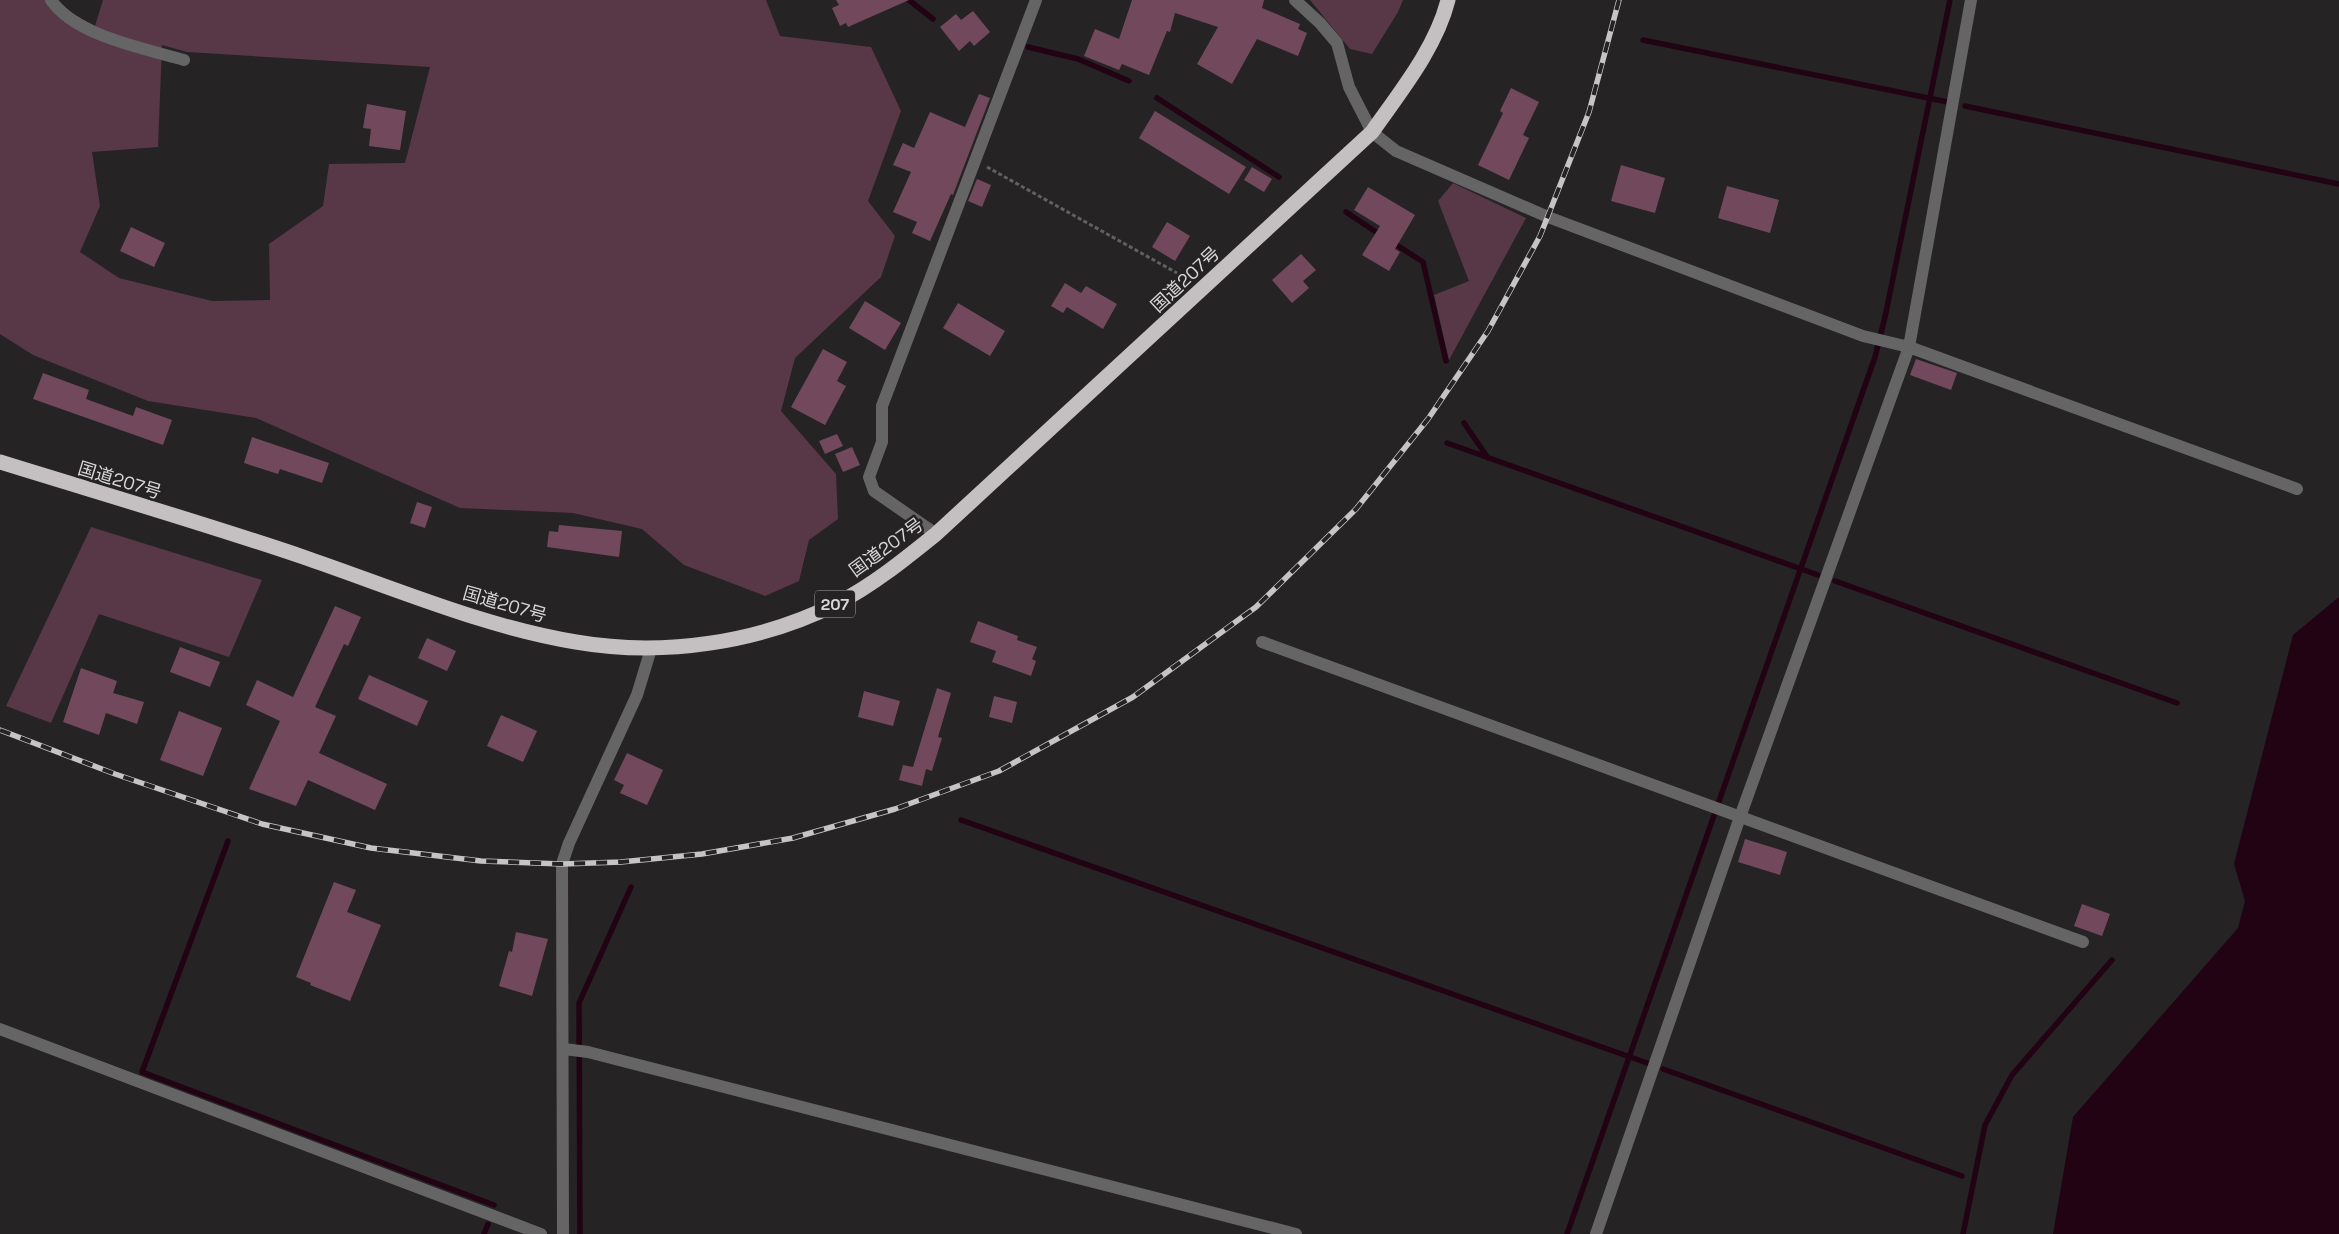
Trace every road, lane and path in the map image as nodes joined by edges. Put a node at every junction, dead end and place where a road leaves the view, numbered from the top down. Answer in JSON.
{"nodes":[{"id":1,"x":51,"y":0,"type":"edge"},
{"id":2,"x":1036,"y":0,"type":"edge"},
{"id":3,"x":1295,"y":0,"type":"edge"},
{"id":4,"x":1448,"y":0,"type":"edge"},
{"id":5,"x":1970,"y":0,"type":"edge"},
{"id":6,"x":184,"y":60,"type":"dead end"},
{"id":7,"x":1372,"y":132,"type":"junction"},
{"id":8,"x":975,"y":161,"type":"junction"},
{"id":9,"x":1177,"y":273,"type":"dead end"},
{"id":10,"x":1909,"y":347,"type":"junction"},
{"id":11,"x":0,"y":462,"type":"edge"},
{"id":12,"x":2298,"y":489,"type":"dead end"},
{"id":13,"x":936,"y":534,"type":"junction"},
{"id":14,"x":1262,"y":642,"type":"dead end"},
{"id":15,"x":651,"y":649,"type":"junction"},
{"id":16,"x":1740,"y":817,"type":"junction"},
{"id":17,"x":2083,"y":942,"type":"dead end"},
{"id":18,"x":0,"y":1028,"type":"edge"},
{"id":19,"x":568,"y":1049,"type":"junction"},
{"id":20,"x":541,"y":1234,"type":"edge"},
{"id":21,"x":563,"y":1234,"type":"edge"},
{"id":22,"x":1296,"y":1234,"type":"edge"},
{"id":23,"x":1596,"y":1234,"type":"edge"}],
"edges":[{"from":1,"to":6,"type":"street"},
{"from":2,"to":8,"type":"street"},
{"from":3,"to":7,"type":"street"},
{"from":4,"to":7,"type":"highway","name":"国道207号","number":"207"},
{"from":5,"to":10,"type":"street"},
{"from":7,"to":10,"type":"street"},
{"from":7,"to":13,"type":"highway","name":"国道207号","number":"207"},
{"from":8,"to":9,"type":"path"},
{"from":8,"to":13,"type":"street"},
{"from":10,"to":12,"type":"street"},
{"from":10,"to":16,"type":"street"},
{"from":11,"to":15,"type":"highway","name":"国道207号","number":"207"},
{"from":13,"to":15,"type":"highway","name":"国道207号","number":"207"},
{"from":14,"to":16,"type":"street"},
{"from":15,"to":19,"type":"street"},
{"from":16,"to":17,"type":"street"},
{"from":16,"to":23,"type":"street"},
{"from":18,"to":20,"type":"street"},
{"from":19,"to":21,"type":"street"},
{"from":19,"to":22,"type":"street"}]}
